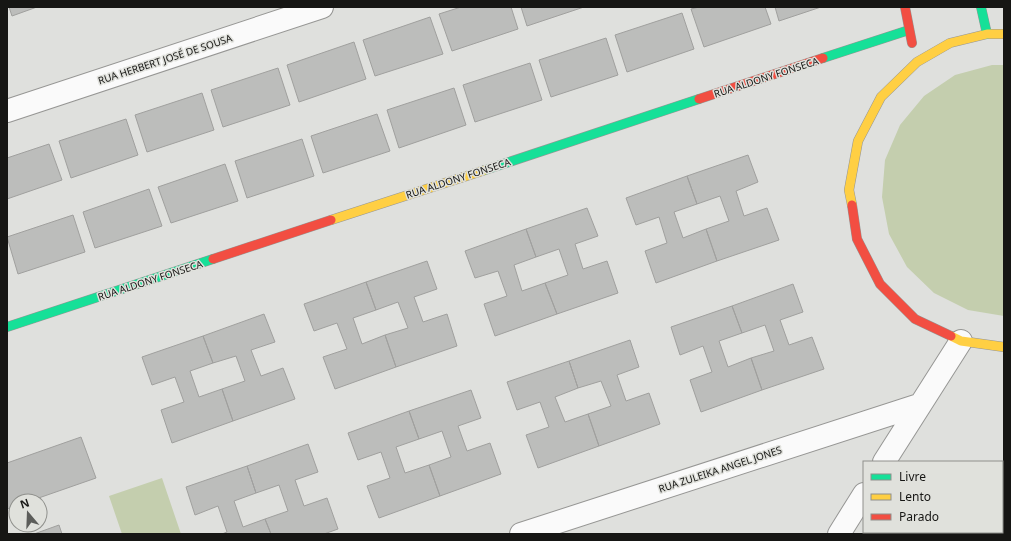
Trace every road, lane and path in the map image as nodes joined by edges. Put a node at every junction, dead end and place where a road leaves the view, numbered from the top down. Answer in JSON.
{"nodes":[{"id":1,"x":322,"y":7,"type":"edge"},
{"id":2,"x":905,"y":7,"type":"edge"},
{"id":3,"x":981,"y":7,"type":"edge"},
{"id":4,"x":909,"y":30,"type":"junction"},
{"id":5,"x":987,"y":34,"type":"junction"},
{"id":6,"x":1004,"y":34,"type":"edge"},
{"id":7,"x":917,"y":62,"type":"junction"},
{"id":8,"x":7,"y":111,"type":"edge"},
{"id":9,"x":7,"y":327,"type":"edge"},
{"id":10,"x":961,"y":341,"type":"junction"},
{"id":11,"x":1004,"y":347,"type":"edge"},
{"id":12,"x":919,"y":405,"type":"junction"},
{"id":13,"x":885,"y":461,"type":"edge"},
{"id":14,"x":863,"y":496,"type":"edge"},
{"id":15,"x":521,"y":534,"type":"edge"},
{"id":16,"x":839,"y":534,"type":"edge"}],
"edges":[{"from":1,"to":8,"type":"street","name":"RUA HERBERT JOSÉ DE SOUSA"},
{"from":2,"to":4,"type":"street"},
{"from":3,"to":5,"type":"street"},
{"from":4,"to":7,"type":"street"},
{"from":4,"to":9,"type":"street","name":"RUA ALDONY FONSECA"},
{"from":5,"to":6,"type":"street"},
{"from":5,"to":7,"type":"street"},
{"from":7,"to":10,"type":"street"},
{"from":10,"to":11,"type":"street"},
{"from":10,"to":12,"type":"street"},
{"from":12,"to":13,"type":"street"},
{"from":12,"to":15,"type":"street","name":"RUA ZULEIKA ANGEL JONES"},
{"from":14,"to":16,"type":"street"}]}
